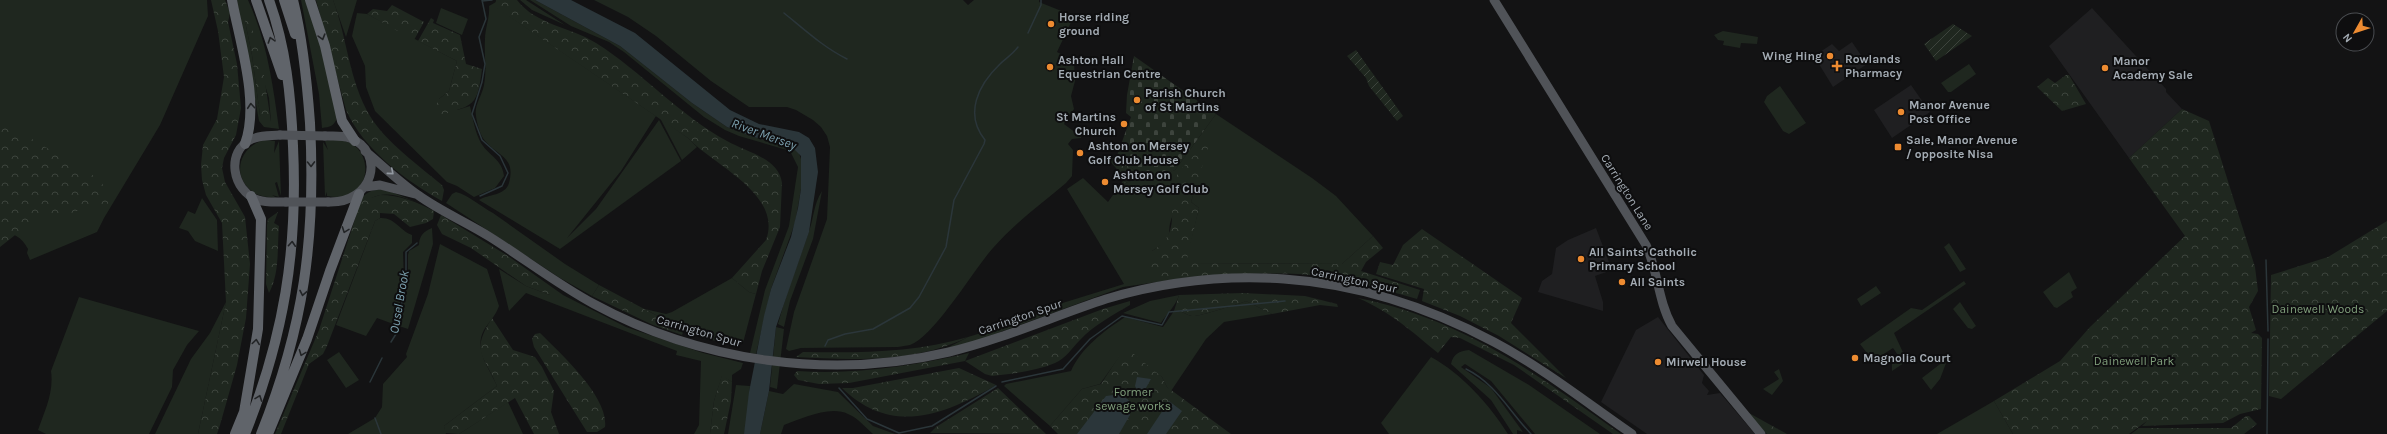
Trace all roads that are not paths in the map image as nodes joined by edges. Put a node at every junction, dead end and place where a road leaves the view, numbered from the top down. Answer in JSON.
{"nodes":[{"id":1,"x":232,"y":0,"type":"edge"},
{"id":2,"x":256,"y":0,"type":"edge"},
{"id":3,"x":269,"y":0,"type":"edge"},
{"id":4,"x":284,"y":0,"type":"edge"},
{"id":5,"x":293,"y":0,"type":"edge"},
{"id":6,"x":310,"y":0,"type":"edge"},
{"id":7,"x":1494,"y":0,"type":"edge"},
{"id":8,"x":308,"y":97,"type":"junction"},
{"id":9,"x":292,"y":104,"type":"junction"},
{"id":10,"x":355,"y":141,"type":"junction"},
{"id":11,"x":245,"y":144,"type":"junction"},
{"id":12,"x":365,"y":151,"type":"junction"},
{"id":13,"x":362,"y":190,"type":"junction"},
{"id":14,"x":416,"y":194,"type":"junction"},
{"id":15,"x":251,"y":196,"type":"junction"},
{"id":16,"x":235,"y":434,"type":"edge"},
{"id":17,"x":245,"y":434,"type":"edge"},
{"id":18,"x":261,"y":434,"type":"edge"},
{"id":19,"x":268,"y":434,"type":"edge"},
{"id":20,"x":1632,"y":434,"type":"edge"},
{"id":21,"x":1761,"y":434,"type":"edge"}],
"edges":[{"from":11,"to":1,"type":"highway","one_way":true},
{"from":9,"to":2,"type":"highway","one_way":true},
{"from":3,"to":9,"type":"highway"},
{"from":4,"to":8,"type":"highway"},
{"from":5,"to":8,"type":"highway"},
{"from":6,"to":10,"type":"highway","one_way":true},
{"from":7,"to":21,"type":"main road","name":"Carrington Lane"},
{"from":8,"to":18,"type":"highway","one_way":true},
{"from":17,"to":9,"type":"highway","one_way":true},
{"from":10,"to":11,"type":"main road","bridge":true},
{"from":10,"to":12,"type":"main road","name":"Carrington Spur"},
{"from":11,"to":15,"type":"main road"},
{"from":12,"to":13,"type":"main road"},
{"from":12,"to":14,"type":"main road","name":"Carrington Spur","one_way":true},
{"from":13,"to":14,"type":"main road","name":"Carrington Spur"},
{"from":13,"to":15,"type":"main road","name":"Carrington Spur","bridge":true},
{"from":13,"to":19,"type":"highway","one_way":true},
{"from":14,"to":20,"type":"main road","name":"Carrington Spur"},
{"from":16,"to":15,"type":"highway","one_way":true}]}
